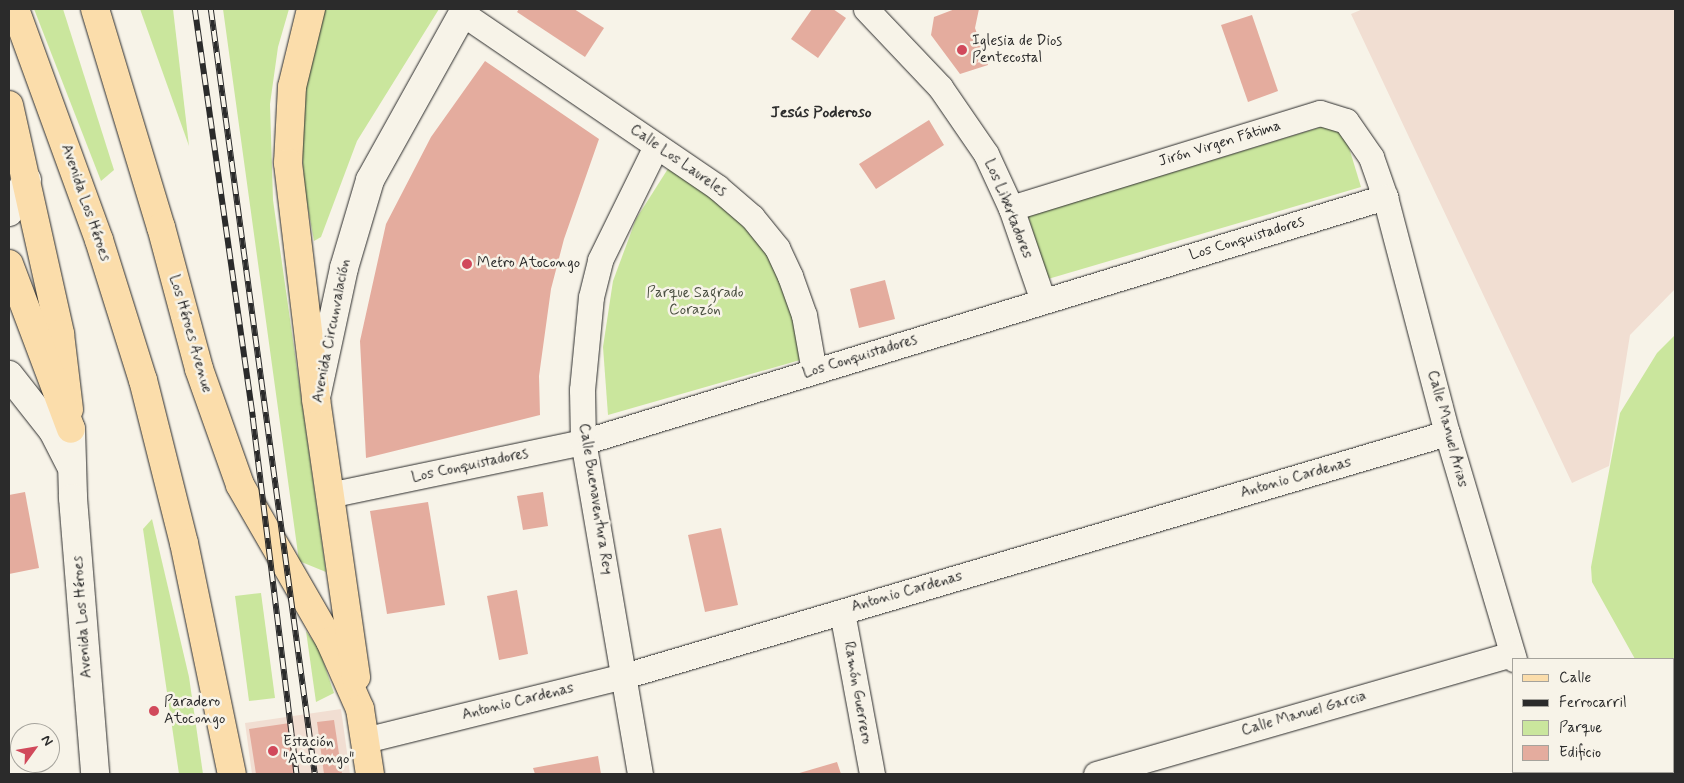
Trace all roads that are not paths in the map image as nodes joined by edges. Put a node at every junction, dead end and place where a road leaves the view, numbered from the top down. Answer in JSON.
{"nodes":[{"id":1,"x":15,"y":9,"type":"edge"},
{"id":2,"x":95,"y":9,"type":"edge"},
{"id":3,"x":310,"y":9,"type":"edge"},
{"id":4,"x":871,"y":10,"type":"edge"},
{"id":5,"x":463,"y":11,"type":"edge"},
{"id":6,"x":9,"y":105,"type":"edge"},
{"id":7,"x":656,"y":146,"type":"junction"},
{"id":8,"x":27,"y":180,"type":"junction"},
{"id":9,"x":1385,"y":197,"type":"junction"},
{"id":10,"x":1011,"y":208,"type":"junction"},
{"id":11,"x":9,"y":212,"type":"edge"},
{"id":12,"x":9,"y":264,"type":"edge"},
{"id":13,"x":1043,"y":301,"type":"junction"},
{"id":14,"x":814,"y":371,"type":"junction"},
{"id":15,"x":9,"y":375,"type":"edge"},
{"id":16,"x":316,"y":399,"type":"junction"},
{"id":17,"x":71,"y":429,"type":"junction"},
{"id":18,"x":1447,"y":433,"type":"junction"},
{"id":19,"x":583,"y":442,"type":"junction"},
{"id":20,"x":73,"y":468,"type":"junction"},
{"id":21,"x":329,"y":495,"type":"junction"},
{"id":22,"x":842,"y":612,"type":"junction"},
{"id":23,"x":1513,"y":657,"type":"edge"},
{"id":24,"x":624,"y":676,"type":"junction"},
{"id":25,"x":360,"y":708,"type":"junction"},
{"id":26,"x":365,"y":740,"type":"junction"},
{"id":27,"x":95,"y":774,"type":"edge"},
{"id":28,"x":232,"y":774,"type":"edge"},
{"id":29,"x":370,"y":774,"type":"edge"},
{"id":30,"x":640,"y":774,"type":"edge"},
{"id":31,"x":872,"y":774,"type":"edge"},
{"id":32,"x":1096,"y":774,"type":"edge"}],
"edges":[{"from":1,"to":28,"type":"main road","name":"Avenida Los Héroes"},
{"from":2,"to":25,"type":"main road"},
{"from":3,"to":16,"type":"main road"},
{"from":4,"to":10,"type":"street","name":"Los Libertadores"},
{"from":5,"to":7,"type":"street","name":"Calle Los Laureles"},
{"from":5,"to":16,"type":"main road","name":"Avenida Circunvalación"},
{"from":6,"to":8,"type":"main road"},
{"from":7,"to":14,"type":"street","name":"Calle Los Laureles"},
{"from":7,"to":19,"type":"street","name":"Calle Buenaventura Rey"},
{"from":8,"to":11,"type":"main road"},
{"from":8,"to":17,"type":"main road"},
{"from":9,"to":10,"type":"street","name":"Jirón Virgen Fátima"},
{"from":9,"to":13,"type":"street","name":"Los Conquistadores"},
{"from":9,"to":18,"type":"street","name":"Calle Manuel Arias"},
{"from":10,"to":13,"type":"street","name":"Los Libertadores"},
{"from":12,"to":17,"type":"main road"},
{"from":13,"to":14,"type":"street","name":"Los Conquistadores"},
{"from":14,"to":19,"type":"street","name":"Los Conquistadores"},
{"from":15,"to":20,"type":"main road"},
{"from":16,"to":21,"type":"main road","name":"Avenida Circunvalación"},
{"from":17,"to":20,"type":"main road","name":"Avenida Los Héroes"},
{"from":18,"to":22,"type":"street","name":"Antonio Cardenas"},
{"from":18,"to":23,"type":"street","name":"Calle Manuel Arias"},
{"from":19,"to":21,"type":"street","name":"Los Conquistadores"},
{"from":19,"to":24,"type":"street","name":"Calle Buenaventura Rey"},
{"from":20,"to":27,"type":"main road","name":"Avenida Los Héroes"},
{"from":21,"to":25,"type":"main road","name":"Avenida Circunvalación"},
{"from":22,"to":24,"type":"street","name":"Antonio Cardenas"},
{"from":22,"to":31,"type":"street","name":"Ramón Guerrero"},
{"from":23,"to":32,"type":"street","name":"Calle Manuel Garcia"},
{"from":24,"to":26,"type":"street","name":"Antonio Cardenas"},
{"from":24,"to":30,"type":"street","name":"Calle Buenaventura Rey"},
{"from":25,"to":26,"type":"main road"},
{"from":26,"to":29,"type":"main road"}]}
